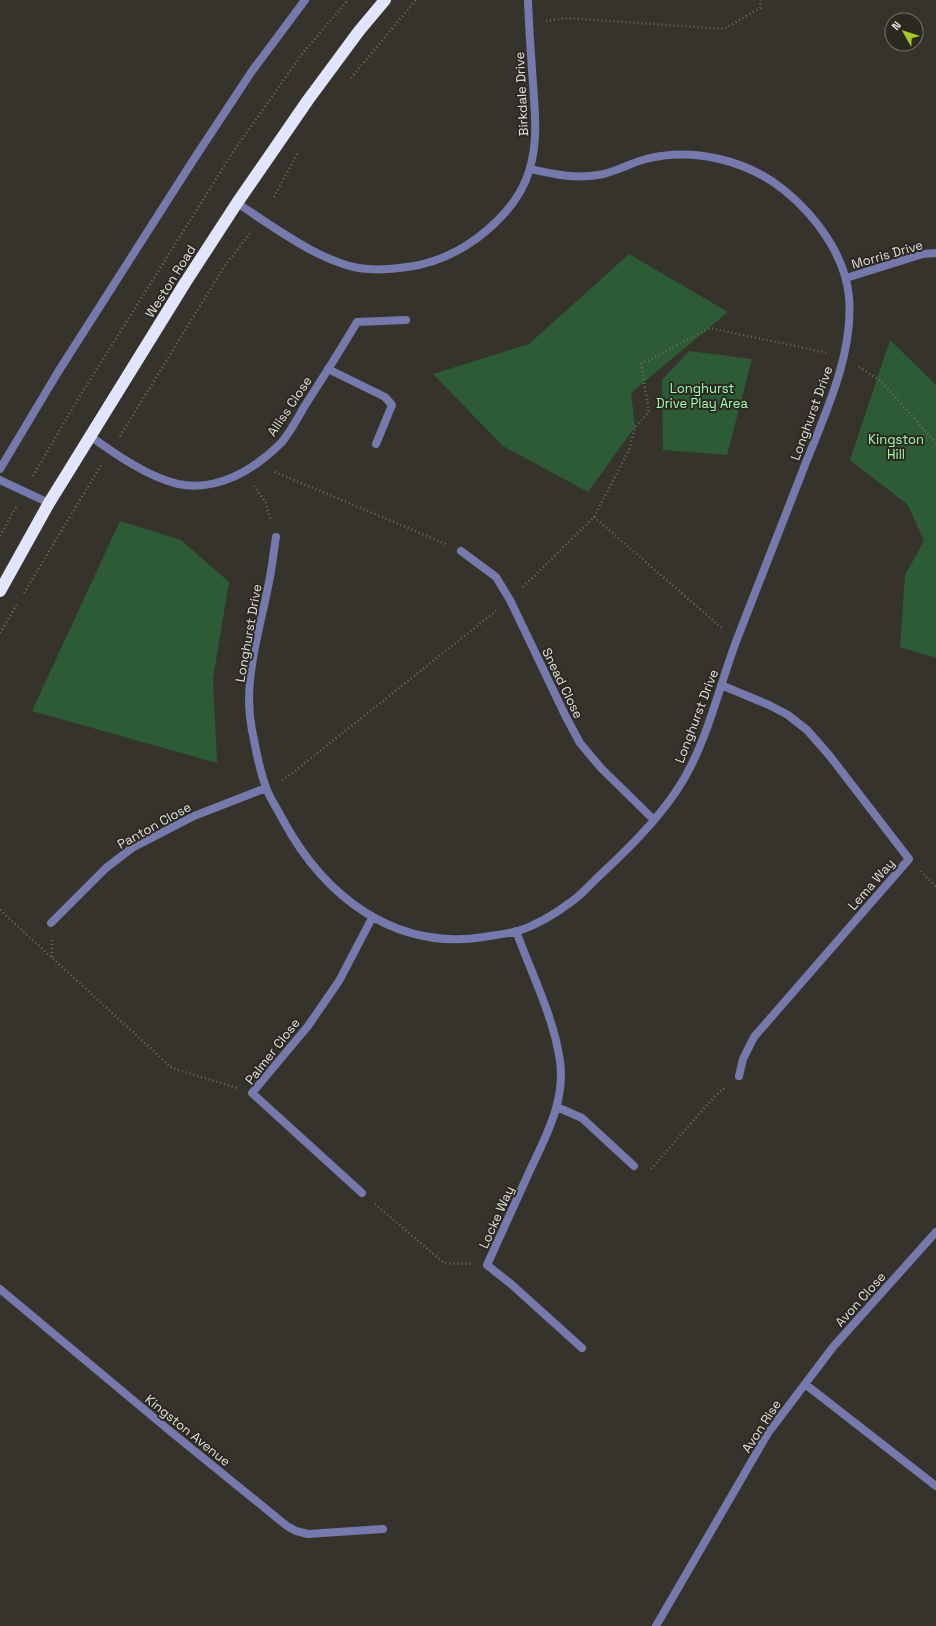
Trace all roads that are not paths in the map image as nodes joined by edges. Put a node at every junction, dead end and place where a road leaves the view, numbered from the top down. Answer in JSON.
{"nodes":[{"id":1,"x":305,"y":0,"type":"edge"},
{"id":2,"x":385,"y":0,"type":"edge"},
{"id":3,"x":528,"y":0,"type":"edge"},
{"id":4,"x":530,"y":169,"type":"junction"},
{"id":5,"x":236,"y":203,"type":"junction"},
{"id":6,"x":936,"y":252,"type":"edge"},
{"id":7,"x":846,"y":278,"type":"junction"},
{"id":8,"x":406,"y":320,"type":"dead end"},
{"id":9,"x":328,"y":369,"type":"junction"},
{"id":10,"x":90,"y":436,"type":"junction"},
{"id":11,"x":376,"y":444,"type":"dead end"},
{"id":12,"x":0,"y":469,"type":"edge"},
{"id":13,"x":0,"y":480,"type":"edge"},
{"id":14,"x":49,"y":503,"type":"junction"},
{"id":15,"x":276,"y":537,"type":"road end"},
{"id":16,"x":461,"y":551,"type":"road end"},
{"id":17,"x":0,"y":591,"type":"edge"},
{"id":18,"x":721,"y":685,"type":"junction"},
{"id":19,"x":266,"y":788,"type":"junction"},
{"id":20,"x":654,"y":820,"type":"junction"},
{"id":21,"x":372,"y":918,"type":"junction"},
{"id":22,"x":51,"y":923,"type":"dead end"},
{"id":23,"x":516,"y":931,"type":"junction"},
{"id":24,"x":739,"y":1076,"type":"road end"},
{"id":25,"x":557,"y":1107,"type":"junction"},
{"id":26,"x":634,"y":1166,"type":"road end"},
{"id":27,"x":362,"y":1193,"type":"road end"},
{"id":28,"x":936,"y":1232,"type":"edge"},
{"id":29,"x":0,"y":1289,"type":"edge"},
{"id":30,"x":582,"y":1348,"type":"dead end"},
{"id":31,"x":804,"y":1384,"type":"junction"},
{"id":32,"x":936,"y":1486,"type":"edge"},
{"id":33,"x":383,"y":1529,"type":"dead end"},
{"id":34,"x":656,"y":1626,"type":"edge"}],
"edges":[{"from":1,"to":12,"type":"street"},
{"from":2,"to":5,"type":"highway","name":"Weston Road"},
{"from":3,"to":4,"type":"street","name":"Birkdale Drive"},
{"from":4,"to":5,"type":"street","name":"Birkdale Drive"},
{"from":4,"to":7,"type":"street","name":"Longhurst Drive"},
{"from":5,"to":10,"type":"highway","name":"Weston Road"},
{"from":6,"to":7,"type":"street","name":"Morris Drive"},
{"from":7,"to":18,"type":"street","name":"Longhurst Drive"},
{"from":8,"to":9,"type":"street","name":"Alliss Close"},
{"from":9,"to":10,"type":"street","name":"Alliss Close"},
{"from":9,"to":11,"type":"street"},
{"from":10,"to":14,"type":"highway","name":"Weston Road"},
{"from":13,"to":14,"type":"street"},
{"from":14,"to":17,"type":"highway","name":"Weston Road"},
{"from":15,"to":19,"type":"street","name":"Longhurst Drive"},
{"from":16,"to":20,"type":"street","name":"Snead Close"},
{"from":18,"to":20,"type":"street","name":"Longhurst Drive"},
{"from":18,"to":24,"type":"street","name":"Lema Way"},
{"from":19,"to":21,"type":"street","name":"Longhurst Drive"},
{"from":19,"to":22,"type":"street","name":"Panton Close"},
{"from":20,"to":23,"type":"street","name":"Longhurst Drive"},
{"from":21,"to":23,"type":"street","name":"Longhurst Drive"},
{"from":21,"to":27,"type":"street","name":"Palmer Close"},
{"from":23,"to":25,"type":"street","name":"Locke Way"},
{"from":25,"to":26,"type":"street"},
{"from":25,"to":30,"type":"street","name":"Locke Way"},
{"from":28,"to":31,"type":"street","name":"Avon Close"},
{"from":29,"to":33,"type":"street","name":"Kingston Avenue"},
{"from":31,"to":32,"type":"street"},
{"from":31,"to":34,"type":"street","name":"Avon Rise"}]}
